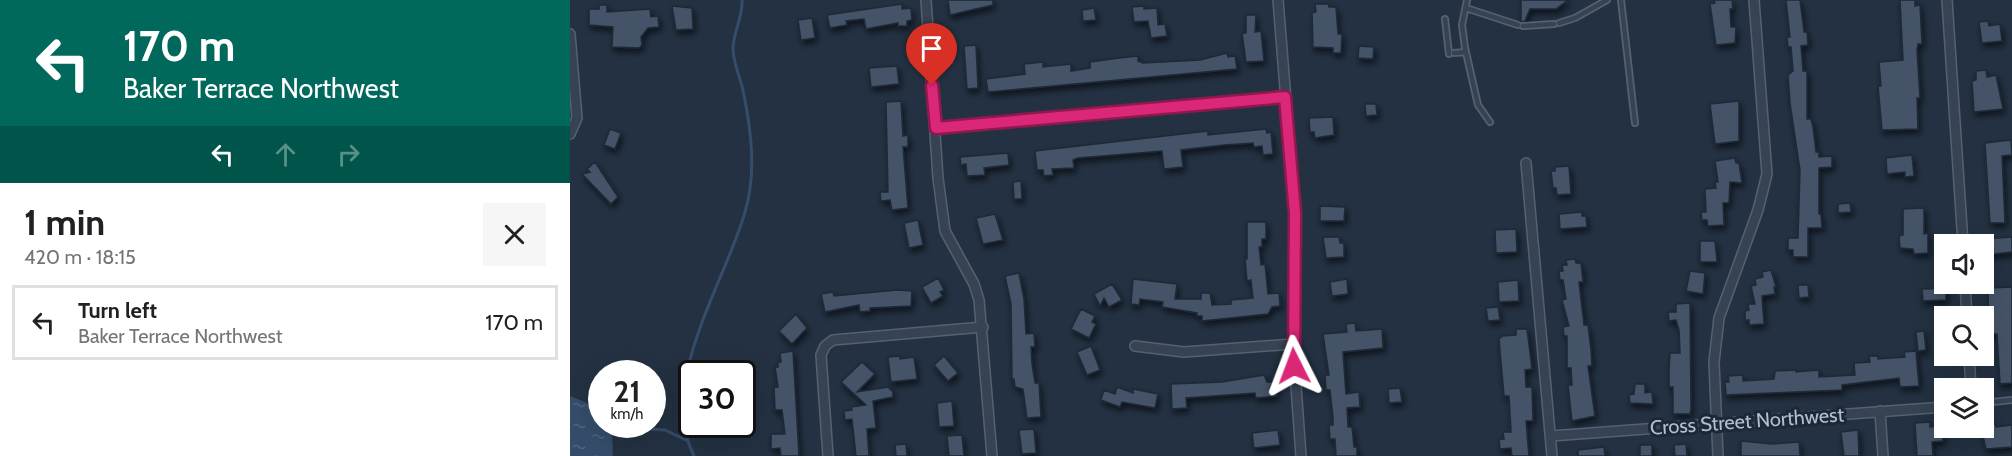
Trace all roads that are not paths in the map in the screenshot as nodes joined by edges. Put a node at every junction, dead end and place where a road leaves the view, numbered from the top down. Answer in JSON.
{"nodes":[{"id":1,"x":926,"y":0,"type":"edge"},
{"id":2,"x":1278,"y":0,"type":"edge"},
{"id":3,"x":1467,"y":0,"type":"edge"},
{"id":4,"x":1607,"y":0,"type":"edge"},
{"id":5,"x":1621,"y":0,"type":"edge"},
{"id":6,"x":1754,"y":0,"type":"edge"},
{"id":7,"x":1947,"y":0,"type":"edge"},
{"id":8,"x":1466,"y":8,"type":"junction"},
{"id":9,"x":1445,"y":19,"type":"dead end"},
{"id":10,"x":570,"y":34,"type":"edge"},
{"id":11,"x":1466,"y":52,"type":"junction"},
{"id":12,"x":1285,"y":97,"type":"junction"},
{"id":13,"x":1490,"y":122,"type":"dead end"},
{"id":14,"x":1635,"y":123,"type":"dead end"},
{"id":15,"x":936,"y":128,"type":"junction"},
{"id":16,"x":570,"y":134,"type":"edge"},
{"id":17,"x":1526,"y":163,"type":"dead end"},
{"id":18,"x":1962,"y":234,"type":"edge"},
{"id":19,"x":983,"y":327,"type":"junction"},
{"id":20,"x":1293,"y":344,"type":"junction"},
{"id":21,"x":1135,"y":346,"type":"dead end"},
{"id":22,"x":2012,"y":400,"type":"edge"},
{"id":23,"x":1994,"y":402,"type":"edge"},
{"id":24,"x":1934,"y":407,"type":"edge"},
{"id":25,"x":1880,"y":411,"type":"junction"},
{"id":26,"x":1716,"y":424,"type":"junction"},
{"id":27,"x":1551,"y":436,"type":"junction"},
{"id":28,"x":828,"y":456,"type":"edge"},
{"id":29,"x":992,"y":456,"type":"edge"},
{"id":30,"x":1301,"y":456,"type":"edge"},
{"id":31,"x":1552,"y":456,"type":"edge"},
{"id":32,"x":1718,"y":456,"type":"edge"},
{"id":33,"x":1883,"y":456,"type":"edge"}],
"edges":[{"from":1,"to":15,"type":"street"},
{"from":2,"to":12,"type":"street"},
{"from":3,"to":8,"type":"lane"},
{"from":4,"to":8,"type":"lane"},
{"from":5,"to":14,"type":"lane"},
{"from":6,"to":26,"type":"street"},
{"from":7,"to":18,"type":"street"},
{"from":8,"to":11,"type":"lane"},
{"from":9,"to":11,"type":"lane"},
{"from":10,"to":16,"type":"street"},
{"from":11,"to":13,"type":"lane"},
{"from":12,"to":15,"type":"street"},
{"from":12,"to":20,"type":"street"},
{"from":15,"to":19,"type":"street"},
{"from":17,"to":27,"type":"street"},
{"from":19,"to":28,"type":"street"},
{"from":19,"to":29,"type":"street"},
{"from":20,"to":21,"type":"street"},
{"from":20,"to":30,"type":"street"},
{"from":22,"to":23,"type":"lane"},
{"from":24,"to":25,"type":"street","name":"Cross Street Northwest"},
{"from":25,"to":26,"type":"street","name":"Cross Street Northwest"},
{"from":25,"to":33,"type":"street"},
{"from":26,"to":27,"type":"street","name":"Cross Street Northwest"},
{"from":26,"to":32,"type":"street"},
{"from":27,"to":31,"type":"street"}]}
